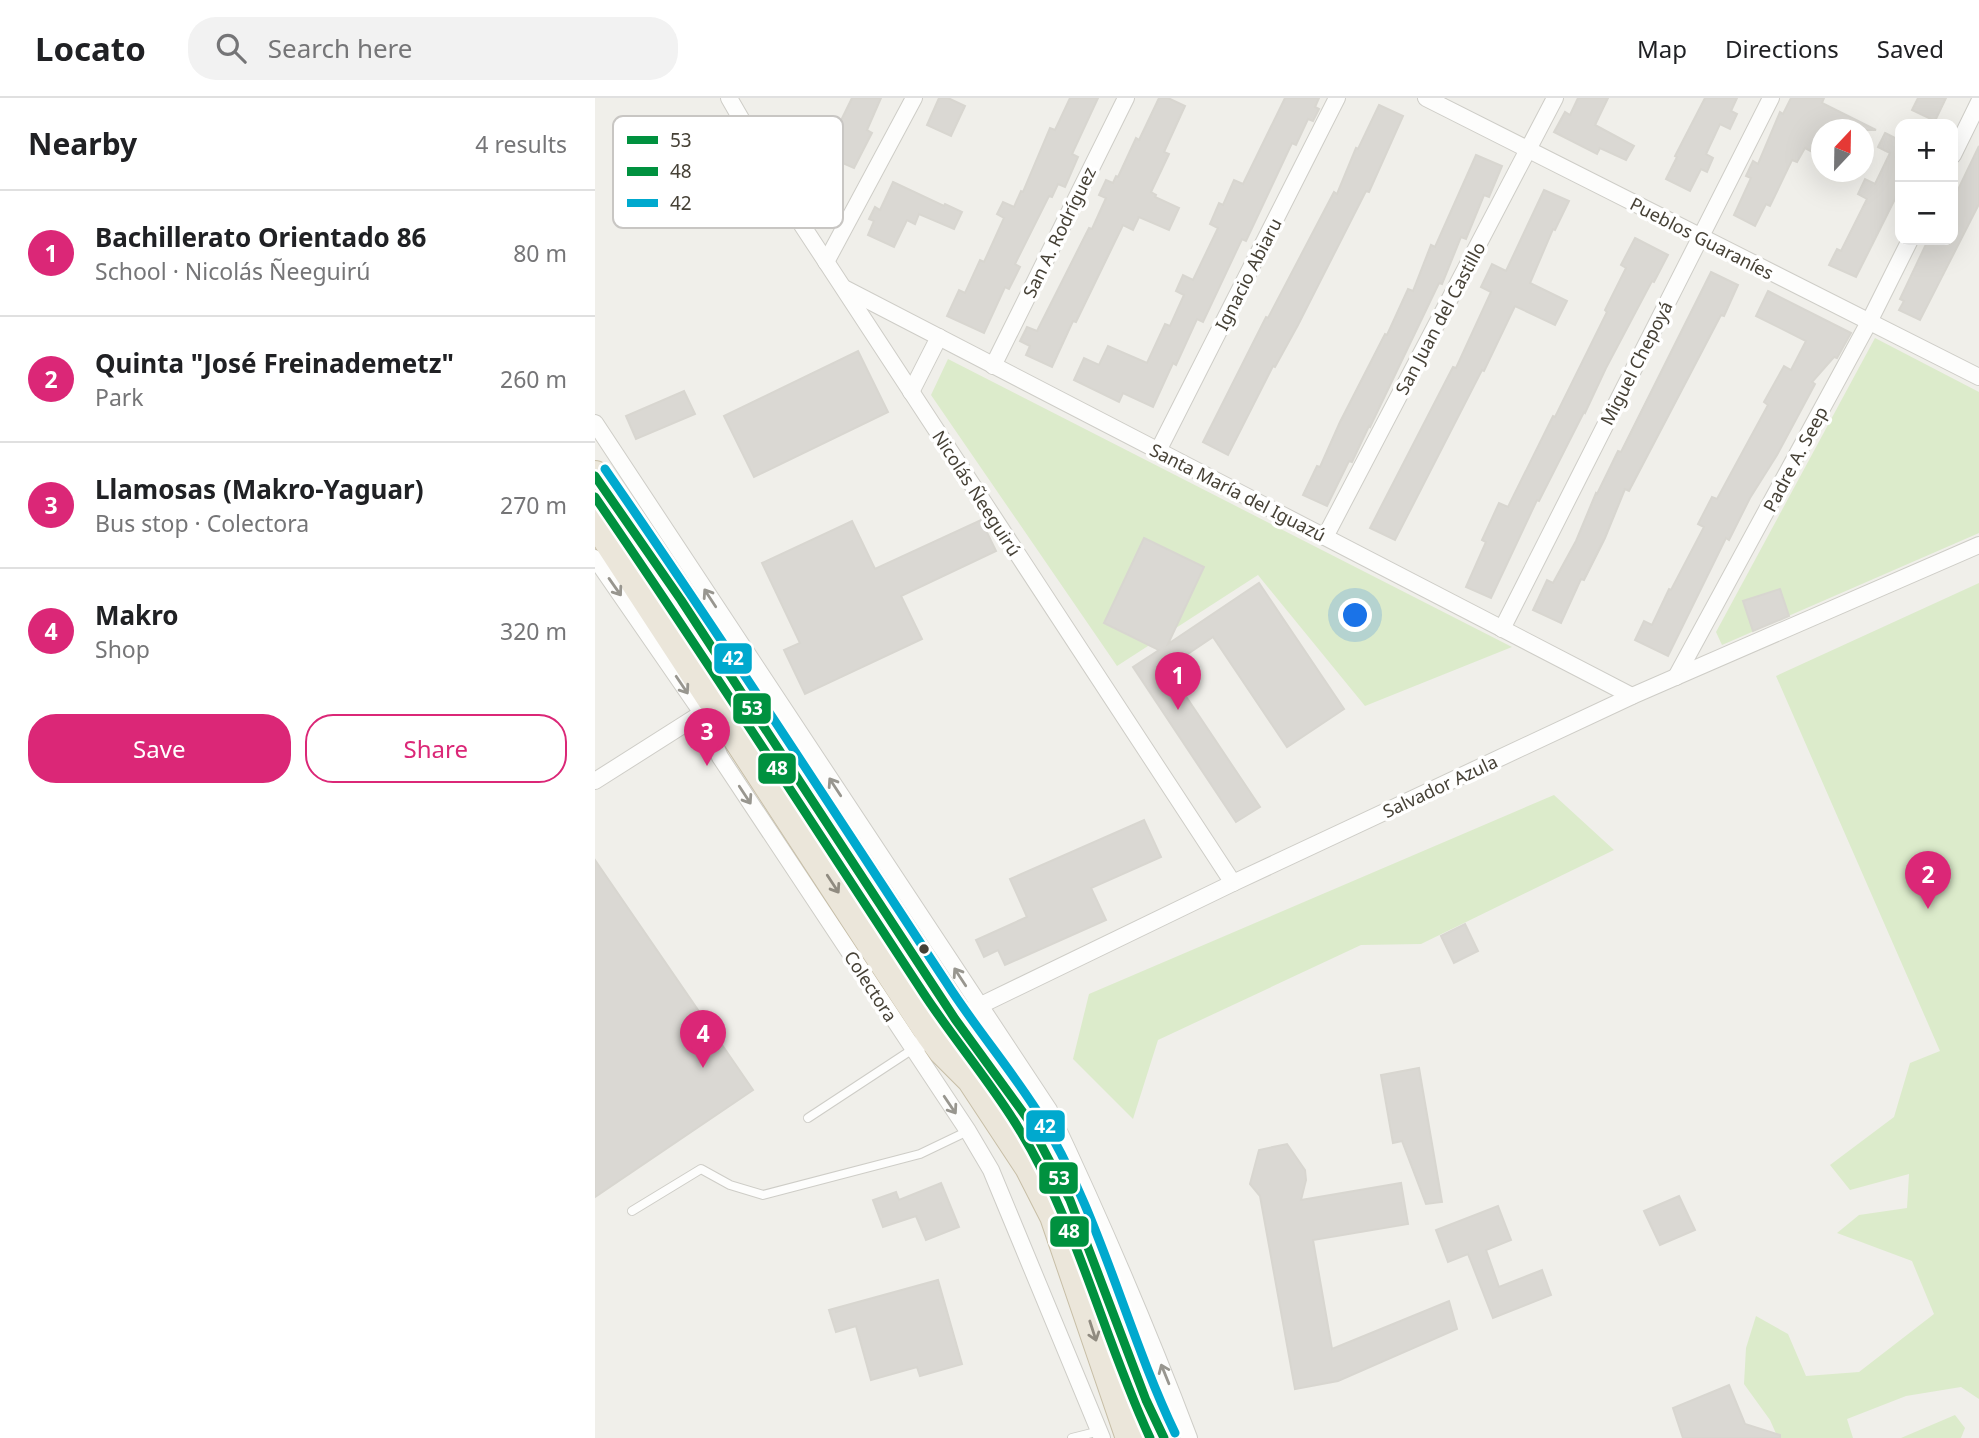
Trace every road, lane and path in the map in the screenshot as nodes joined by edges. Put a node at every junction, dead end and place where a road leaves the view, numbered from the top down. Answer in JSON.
{"nodes":[{"id":1,"x":729,"y":98,"type":"edge"},
{"id":2,"x":914,"y":98,"type":"edge"},
{"id":3,"x":1126,"y":98,"type":"edge"},
{"id":4,"x":1338,"y":98,"type":"edge"},
{"id":5,"x":1426,"y":98,"type":"edge"},
{"id":6,"x":1555,"y":98,"type":"edge"},
{"id":7,"x":1771,"y":98,"type":"edge"},
{"id":8,"x":1979,"y":102,"type":"edge"},
{"id":9,"x":739,"y":116,"type":"edge"},
{"id":10,"x":1958,"y":145,"type":"edge"},
{"id":11,"x":1528,"y":149,"type":"junction"},
{"id":12,"x":804,"y":228,"type":"edge"},
{"id":13,"x":1700,"y":237,"type":"junction"},
{"id":14,"x":1908,"y":245,"type":"edge"},
{"id":15,"x":826,"y":262,"type":"junction"},
{"id":16,"x":843,"y":288,"type":"junction"},
{"id":17,"x":1869,"y":322,"type":"junction"},
{"id":18,"x":939,"y":337,"type":"junction"},
{"id":19,"x":993,"y":366,"type":"junction"},
{"id":20,"x":1979,"y":377,"type":"edge"},
{"id":21,"x":911,"y":392,"type":"junction"},
{"id":22,"x":595,"y":423,"type":"edge"},
{"id":23,"x":1158,"y":451,"type":"junction"},
{"id":24,"x":595,"y":476,"type":"edge"},
{"id":25,"x":595,"y":519,"type":"edge"},
{"id":26,"x":1325,"y":537,"type":"junction"},
{"id":27,"x":1979,"y":545,"type":"edge"},
{"id":28,"x":595,"y":558,"type":"edge"},
{"id":29,"x":1502,"y":629,"type":"junction"},
{"id":30,"x":1677,"y":677,"type":"junction"},
{"id":31,"x":1632,"y":696,"type":"junction"},
{"id":32,"x":702,"y":713,"type":"junction"},
{"id":33,"x":595,"y":781,"type":"edge"},
{"id":34,"x":1233,"y":883,"type":"junction"},
{"id":35,"x":945,"y":1027,"type":"junction"},
{"id":36,"x":808,"y":1118,"type":"dead end"},
{"id":37,"x":968,"y":1131,"type":"junction"},
{"id":38,"x":632,"y":1211,"type":"dead end"},
{"id":39,"x":1175,"y":1432,"type":"edge"},
{"id":40,"x":1101,"y":1434,"type":"edge"},
{"id":41,"x":1072,"y":1438,"type":"edge"},
{"id":42,"x":1131,"y":1438,"type":"edge"}],
"edges":[{"from":1,"to":9,"type":"street","name":"Nicolás Ñeeguirú"},
{"from":2,"to":15,"type":"street"},
{"from":3,"to":19,"type":"street","name":"San A. Rodríguez"},
{"from":4,"to":23,"type":"street","name":"Ignacio Abiaru"},
{"from":5,"to":11,"type":"street","name":"Pueblos Guaraníes"},
{"from":6,"to":11,"type":"street","name":"San Juan del Castillo"},
{"from":7,"to":13,"type":"street","name":"Miguel Chepoyá"},
{"from":8,"to":10,"type":"street"},
{"from":11,"to":13,"type":"street","name":"Pueblos Guaraníes"},
{"from":11,"to":26,"type":"street","name":"San Juan del Castillo"},
{"from":12,"to":15,"type":"street","name":"Nicolás Ñeeguirú"},
{"from":13,"to":17,"type":"street","name":"Pueblos Guaraníes"},
{"from":13,"to":29,"type":"street","name":"Miguel Chepoyá"},
{"from":14,"to":17,"type":"street","name":"Padre A. Seep"},
{"from":15,"to":16,"type":"street","name":"Nicolás Ñeeguirú"},
{"from":16,"to":18,"type":"street","name":"Santa María del Iguazú"},
{"from":16,"to":21,"type":"street","name":"Nicolás Ñeeguirú"},
{"from":17,"to":20,"type":"street","name":"Pueblos Guaraníes"},
{"from":17,"to":30,"type":"street","name":"Padre A. Seep"},
{"from":18,"to":19,"type":"street","name":"Santa María del Iguazú"},
{"from":18,"to":21,"type":"street"},
{"from":19,"to":23,"type":"street","name":"Santa María del Iguazú"},
{"from":21,"to":34,"type":"street","name":"Nicolás Ñeeguirú"},
{"from":35,"to":22,"type":"street","one_way":true},
{"from":23,"to":26,"type":"street","name":"Santa María del Iguazú"},
{"from":24,"to":35,"type":"highway"},
{"from":25,"to":35,"type":"highway","one_way":true},
{"from":26,"to":29,"type":"street","name":"Santa María del Iguazú"},
{"from":27,"to":30,"type":"street","name":"Salvador Azula"},
{"from":28,"to":32,"type":"street","name":"Colectora","one_way":true},
{"from":29,"to":31,"type":"street","name":"Santa María del Iguazú"},
{"from":30,"to":31,"type":"street","name":"Salvador Azula"},
{"from":31,"to":34,"type":"street","name":"Salvador Azula"},
{"from":32,"to":33,"type":"street"},
{"from":32,"to":35,"type":"street","name":"Colectora","one_way":true},
{"from":34,"to":35,"type":"street","name":"Salvador Azula"},
{"from":35,"to":36,"type":"lane"},
{"from":35,"to":37,"type":"street","name":"Colectora","one_way":true},
{"from":39,"to":35,"type":"highway","one_way":true},
{"from":35,"to":42,"type":"highway","one_way":true},
{"from":37,"to":38,"type":"lane"},
{"from":37,"to":40,"type":"street","name":"Colectora"},
{"from":40,"to":41,"type":"lane"}]}
